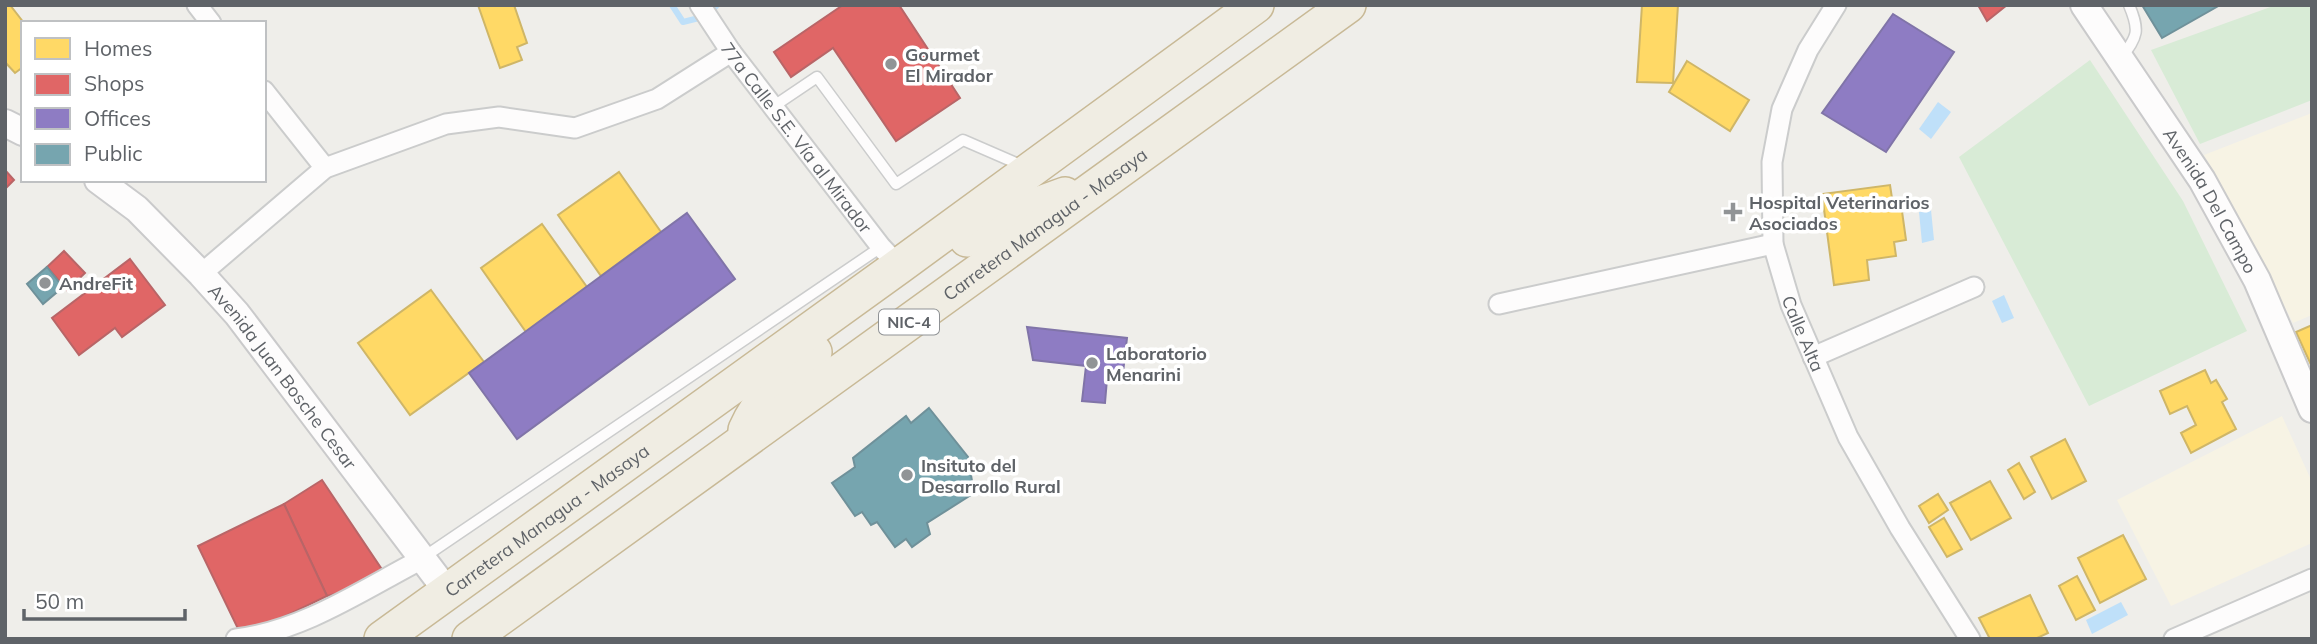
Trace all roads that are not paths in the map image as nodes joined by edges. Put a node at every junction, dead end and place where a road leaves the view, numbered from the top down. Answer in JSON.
{"nodes":[{"id":1,"x":197,"y":5,"type":"edge"},
{"id":2,"x":700,"y":5,"type":"edge"},
{"id":3,"x":1256,"y":5,"type":"edge"},
{"id":4,"x":1348,"y":5,"type":"edge"},
{"id":5,"x":1836,"y":5,"type":"edge"},
{"id":6,"x":2084,"y":5,"type":"edge"},
{"id":7,"x":2129,"y":5,"type":"edge"},
{"id":8,"x":209,"y":21,"type":"edge"},
{"id":9,"x":731,"y":52,"type":"junction"},
{"id":10,"x":2121,"y":58,"type":"junction"},
{"id":11,"x":266,"y":93,"type":"edge"},
{"id":12,"x":774,"y":106,"type":"junction"},
{"id":13,"x":5,"y":123,"type":"edge"},
{"id":14,"x":21,"y":131,"type":"edge"},
{"id":15,"x":325,"y":168,"type":"junction"},
{"id":16,"x":1030,"y":169,"type":"junction"},
{"id":17,"x":101,"y":182,"type":"edge"},
{"id":18,"x":1095,"y":186,"type":"junction"},
{"id":19,"x":1773,"y":244,"type":"junction"},
{"id":20,"x":890,"y":256,"type":"junction"},
{"id":21,"x":201,"y":274,"type":"junction"},
{"id":22,"x":1974,"y":287,"type":"dead end"},
{"id":23,"x":1499,"y":304,"type":"dead end"},
{"id":24,"x":1813,"y":358,"type":"junction"},
{"id":25,"x":2312,"y":409,"type":"edge"},
{"id":26,"x":740,"y":443,"type":"junction"},
{"id":27,"x":422,"y":559,"type":"junction"},
{"id":28,"x":2312,"y":579,"type":"edge"},
{"id":29,"x":447,"y":592,"type":"junction"},
{"id":30,"x":236,"y":639,"type":"edge"},
{"id":31,"x":382,"y":639,"type":"edge"},
{"id":32,"x":470,"y":639,"type":"edge"},
{"id":33,"x":1970,"y":639,"type":"edge"},
{"id":34,"x":2174,"y":639,"type":"edge"}],
"edges":[{"from":1,"to":8,"type":"street"},
{"from":2,"to":9,"type":"street","name":"77a Calle S.E. Vía al Mirador"},
{"from":3,"to":16,"type":"highway","name":"Carretera Managua - Masaya","number":"NIC-4"},
{"from":4,"to":18,"type":"highway","name":"Carretera Managua - Masaya","number":"NIC-4"},
{"from":5,"to":19,"type":"street","name":"Calle Alta"},
{"from":6,"to":10,"type":"street","name":"Avenida Del Campo"},
{"from":7,"to":10,"type":"lane"},
{"from":9,"to":12,"type":"street","name":"77a Calle S.E. Vía al Mirador"},
{"from":9,"to":15,"type":"street"},
{"from":10,"to":25,"type":"street","name":"Avenida Del Campo"},
{"from":11,"to":15,"type":"street"},
{"from":12,"to":16,"type":"lane"},
{"from":12,"to":20,"type":"street","name":"77a Calle S.E. Vía al Mirador"},
{"from":13,"to":14,"type":"street"},
{"from":15,"to":21,"type":"street"},
{"from":16,"to":20,"type":"highway","name":"Carretera Managua - Masaya","number":"NIC-4"},
{"from":17,"to":21,"type":"street","name":"Avenida Juan Bosche Cesar"},
{"from":18,"to":20,"type":"highway"},
{"from":18,"to":26,"type":"highway","name":"Carretera Managua - Masaya","number":"NIC-4"},
{"from":19,"to":23,"type":"street"},
{"from":19,"to":24,"type":"street","name":"Calle Alta"},
{"from":20,"to":26,"type":"highway"},
{"from":20,"to":27,"type":"lane"},
{"from":20,"to":29,"type":"highway","name":"Carretera Managua - Masaya","number":"NIC-4"},
{"from":21,"to":27,"type":"street","name":"Avenida Juan Bosche Cesar"},
{"from":22,"to":24,"type":"street"},
{"from":24,"to":33,"type":"street","name":"Calle Alta"},
{"from":26,"to":32,"type":"highway","name":"Carretera Managua - Masaya","number":"NIC-4"},
{"from":27,"to":29,"type":"street","name":"Avenida Juan Bosche Cesar"},
{"from":27,"to":30,"type":"street"},
{"from":28,"to":34,"type":"street"},
{"from":29,"to":31,"type":"highway","name":"Carretera Managua - Masaya","number":"NIC-4"}]}
